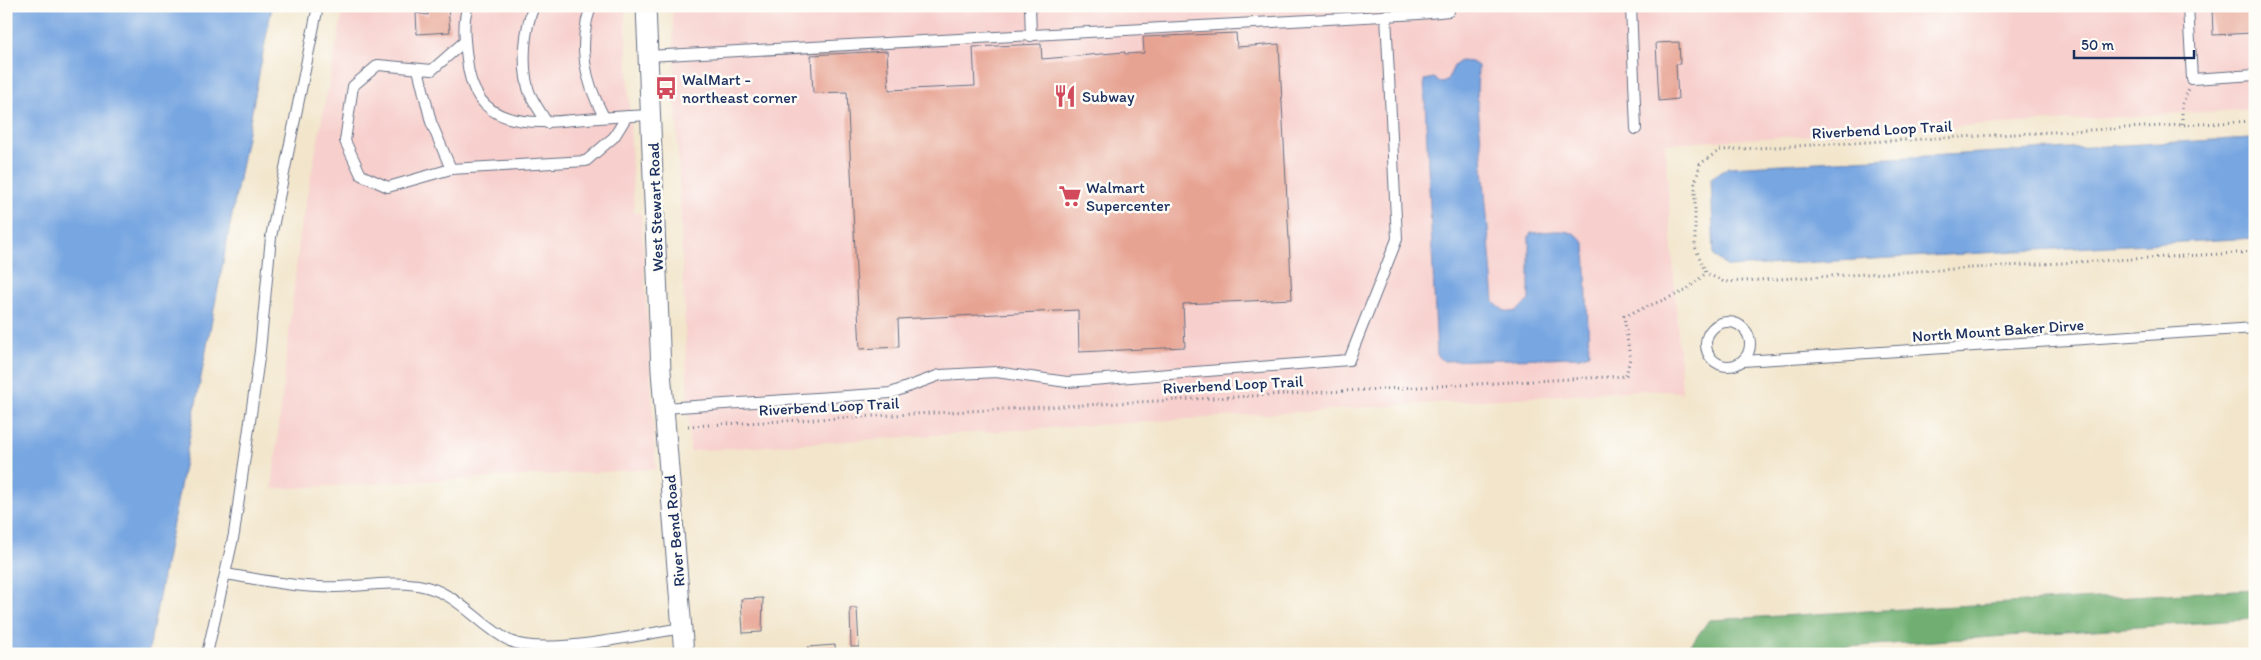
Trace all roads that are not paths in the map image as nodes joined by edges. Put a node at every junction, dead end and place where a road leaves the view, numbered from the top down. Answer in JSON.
{"nodes":[{"id":1,"x":318,"y":6,"type":"edge"},
{"id":2,"x":534,"y":6,"type":"edge"},
{"id":3,"x":591,"y":6,"type":"edge"},
{"id":4,"x":646,"y":6,"type":"edge"},
{"id":5,"x":1030,"y":6,"type":"edge"},
{"id":6,"x":1448,"y":6,"type":"edge"},
{"id":7,"x":1631,"y":6,"type":"edge"},
{"id":8,"x":2188,"y":6,"type":"edge"},
{"id":9,"x":466,"y":10,"type":"edge"},
{"id":10,"x":1386,"y":15,"type":"junction"},
{"id":11,"x":1031,"y":36,"type":"junction"},
{"id":12,"x":465,"y":41,"type":"junction"},
{"id":13,"x":648,"y":56,"type":"junction"},
{"id":14,"x":418,"y":68,"type":"junction"},
{"id":15,"x":2255,"y":75,"type":"edge"},
{"id":16,"x":651,"y":114,"type":"junction"},
{"id":17,"x":627,"y":116,"type":"junction"},
{"id":18,"x":604,"y":117,"type":"junction"},
{"id":19,"x":547,"y":123,"type":"junction"},
{"id":20,"x":1636,"y":129,"type":"dead end"},
{"id":21,"x":451,"y":169,"type":"junction"},
{"id":22,"x":2255,"y":328,"type":"edge"},
{"id":23,"x":1743,"y":362,"type":"junction"},
{"id":24,"x":664,"y":408,"type":"junction"},
{"id":25,"x":226,"y":574,"type":"junction"},
{"id":26,"x":682,"y":628,"type":"junction"},
{"id":27,"x":207,"y":654,"type":"edge"},
{"id":28,"x":684,"y":654,"type":"edge"}],
"edges":[{"from":1,"to":25,"type":"lane"},
{"from":2,"to":19,"type":"lane"},
{"from":3,"to":18,"type":"lane"},
{"from":4,"to":13,"type":"street","name":"West Stewart Road"},
{"from":5,"to":11,"type":"lane"},
{"from":6,"to":10,"type":"lane"},
{"from":7,"to":20,"type":"lane"},
{"from":8,"to":15,"type":"lane"},
{"from":9,"to":12,"type":"lane"},
{"from":10,"to":11,"type":"lane"},
{"from":10,"to":24,"type":"lane"},
{"from":11,"to":13,"type":"lane"},
{"from":12,"to":14,"type":"lane"},
{"from":12,"to":19,"type":"lane"},
{"from":13,"to":16,"type":"street","name":"West Stewart Road"},
{"from":14,"to":21,"type":"lane"},
{"from":14,"to":21,"type":"lane"},
{"from":16,"to":17,"type":"lane"},
{"from":16,"to":24,"type":"street","name":"West Stewart Road"},
{"from":17,"to":18,"type":"lane"},
{"from":17,"to":21,"type":"lane"},
{"from":18,"to":19,"type":"lane"},
{"from":22,"to":23,"type":"lane","name":"North Mount Baker Dirve"},
{"from":23,"to":23,"type":"lane"},
{"from":24,"to":26,"type":"street","name":"River Bend Road"},
{"from":25,"to":26,"type":"lane"},
{"from":25,"to":27,"type":"lane"},
{"from":26,"to":28,"type":"street","name":"River Bend Road"}]}
